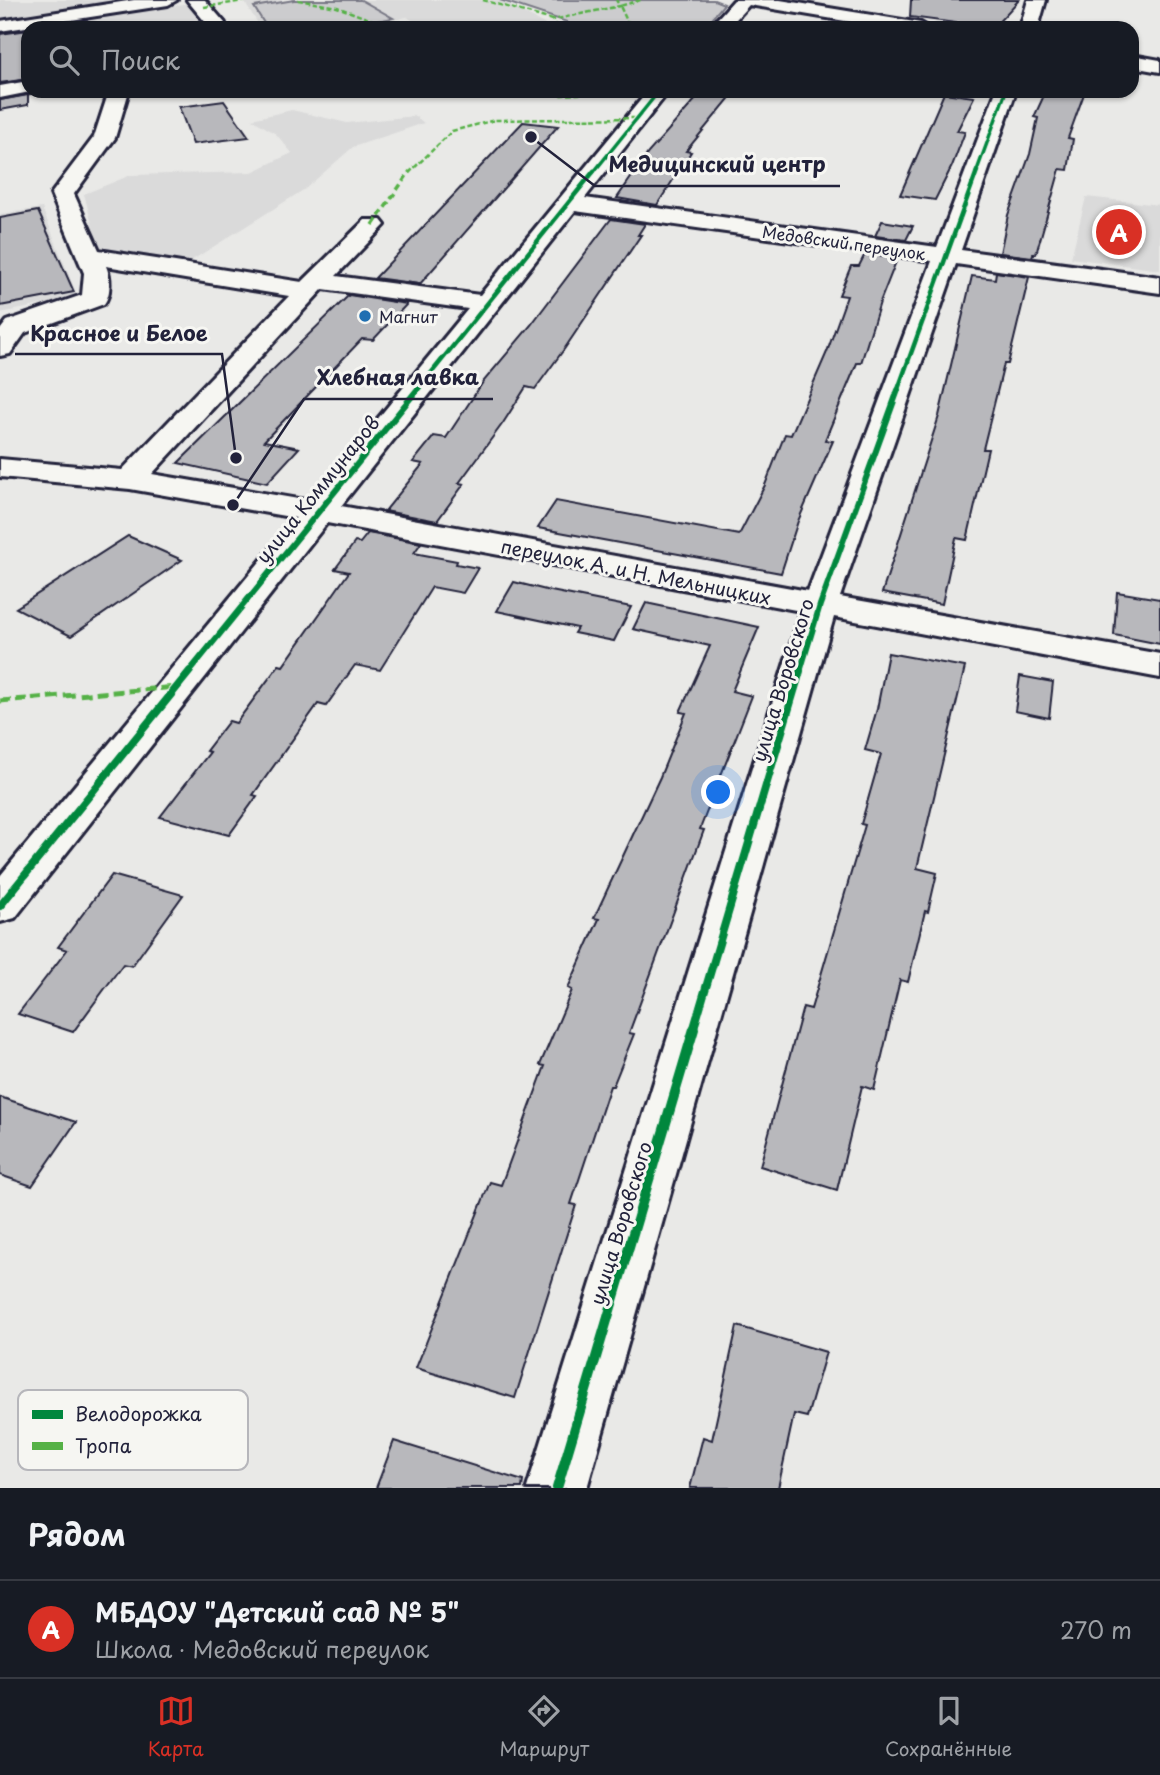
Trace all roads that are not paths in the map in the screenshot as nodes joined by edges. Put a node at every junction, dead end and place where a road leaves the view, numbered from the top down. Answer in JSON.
{"nodes":[{"id":1,"x":168,"y":0,"type":"edge"},
{"id":2,"x":196,"y":0,"type":"edge"},
{"id":3,"x":746,"y":0,"type":"edge"},
{"id":4,"x":1037,"y":0,"type":"edge"},
{"id":5,"x":32,"y":21,"type":"edge"},
{"id":6,"x":214,"y":21,"type":"edge"},
{"id":7,"x":725,"y":21,"type":"edge"},
{"id":8,"x":877,"y":21,"type":"edge"},
{"id":9,"x":1031,"y":21,"type":"edge"},
{"id":10,"x":21,"y":23,"type":"edge"},
{"id":11,"x":0,"y":26,"type":"edge"},
{"id":12,"x":1139,"y":62,"type":"edge"},
{"id":13,"x":1160,"y":66,"type":"edge"},
{"id":14,"x":21,"y":88,"type":"edge"},
{"id":15,"x":0,"y":92,"type":"edge"},
{"id":16,"x":117,"y":98,"type":"edge"},
{"id":17,"x":653,"y":98,"type":"edge"},
{"id":18,"x":1003,"y":98,"type":"edge"},
{"id":19,"x":569,"y":203,"type":"junction"},
{"id":20,"x":373,"y":225,"type":"dead end"},
{"id":21,"x":89,"y":257,"type":"junction"},
{"id":22,"x":944,"y":257,"type":"junction"},
{"id":23,"x":1160,"y":285,"type":"edge"},
{"id":24,"x":312,"y":286,"type":"junction"},
{"id":25,"x":488,"y":304,"type":"junction"},
{"id":26,"x":0,"y":348,"type":"edge"},
{"id":27,"x":0,"y":468,"type":"edge"},
{"id":28,"x":130,"y":480,"type":"junction"},
{"id":29,"x":319,"y":512,"type":"junction"},
{"id":30,"x":820,"y":605,"type":"junction"},
{"id":31,"x":1160,"y":666,"type":"edge"},
{"id":32,"x":0,"y":906,"type":"edge"},
{"id":33,"x":557,"y":1488,"type":"edge"}],
"edges":[{"from":1,"to":5,"type":"street"},
{"from":2,"to":6,"type":"street"},
{"from":3,"to":7,"type":"street"},
{"from":3,"to":8,"type":"street"},
{"from":4,"to":9,"type":"street"},
{"from":10,"to":11,"type":"street"},
{"from":12,"to":13,"type":"street"},
{"from":14,"to":15,"type":"street"},
{"from":16,"to":21,"type":"street"},
{"from":17,"to":19,"type":"street","name":"улица Коммунаров"},
{"from":18,"to":22,"type":"street","name":"улица Воровского"},
{"from":19,"to":22,"type":"street","name":"Медовский переулок"},
{"from":19,"to":25,"type":"street","name":"улица Коммунаров"},
{"from":20,"to":24,"type":"street"},
{"from":21,"to":24,"type":"street"},
{"from":21,"to":26,"type":"street"},
{"from":22,"to":23,"type":"street","name":"Медовский переулок"},
{"from":22,"to":30,"type":"street","name":"улица Воровского"},
{"from":24,"to":25,"type":"street"},
{"from":24,"to":28,"type":"street"},
{"from":25,"to":29,"type":"street","name":"улица Коммунаров"},
{"from":27,"to":28,"type":"street","name":"переулок А. и Н. Мельницких"},
{"from":28,"to":29,"type":"street","name":"переулок А. и Н. Мельницких"},
{"from":29,"to":30,"type":"street","name":"переулок А. и Н. Мельницких"},
{"from":29,"to":32,"type":"street","name":"улица Коммунаров"},
{"from":30,"to":31,"type":"street","name":"переулок А. и Н. Мельницких"},
{"from":30,"to":33,"type":"street","name":"улица Воровского"}]}
